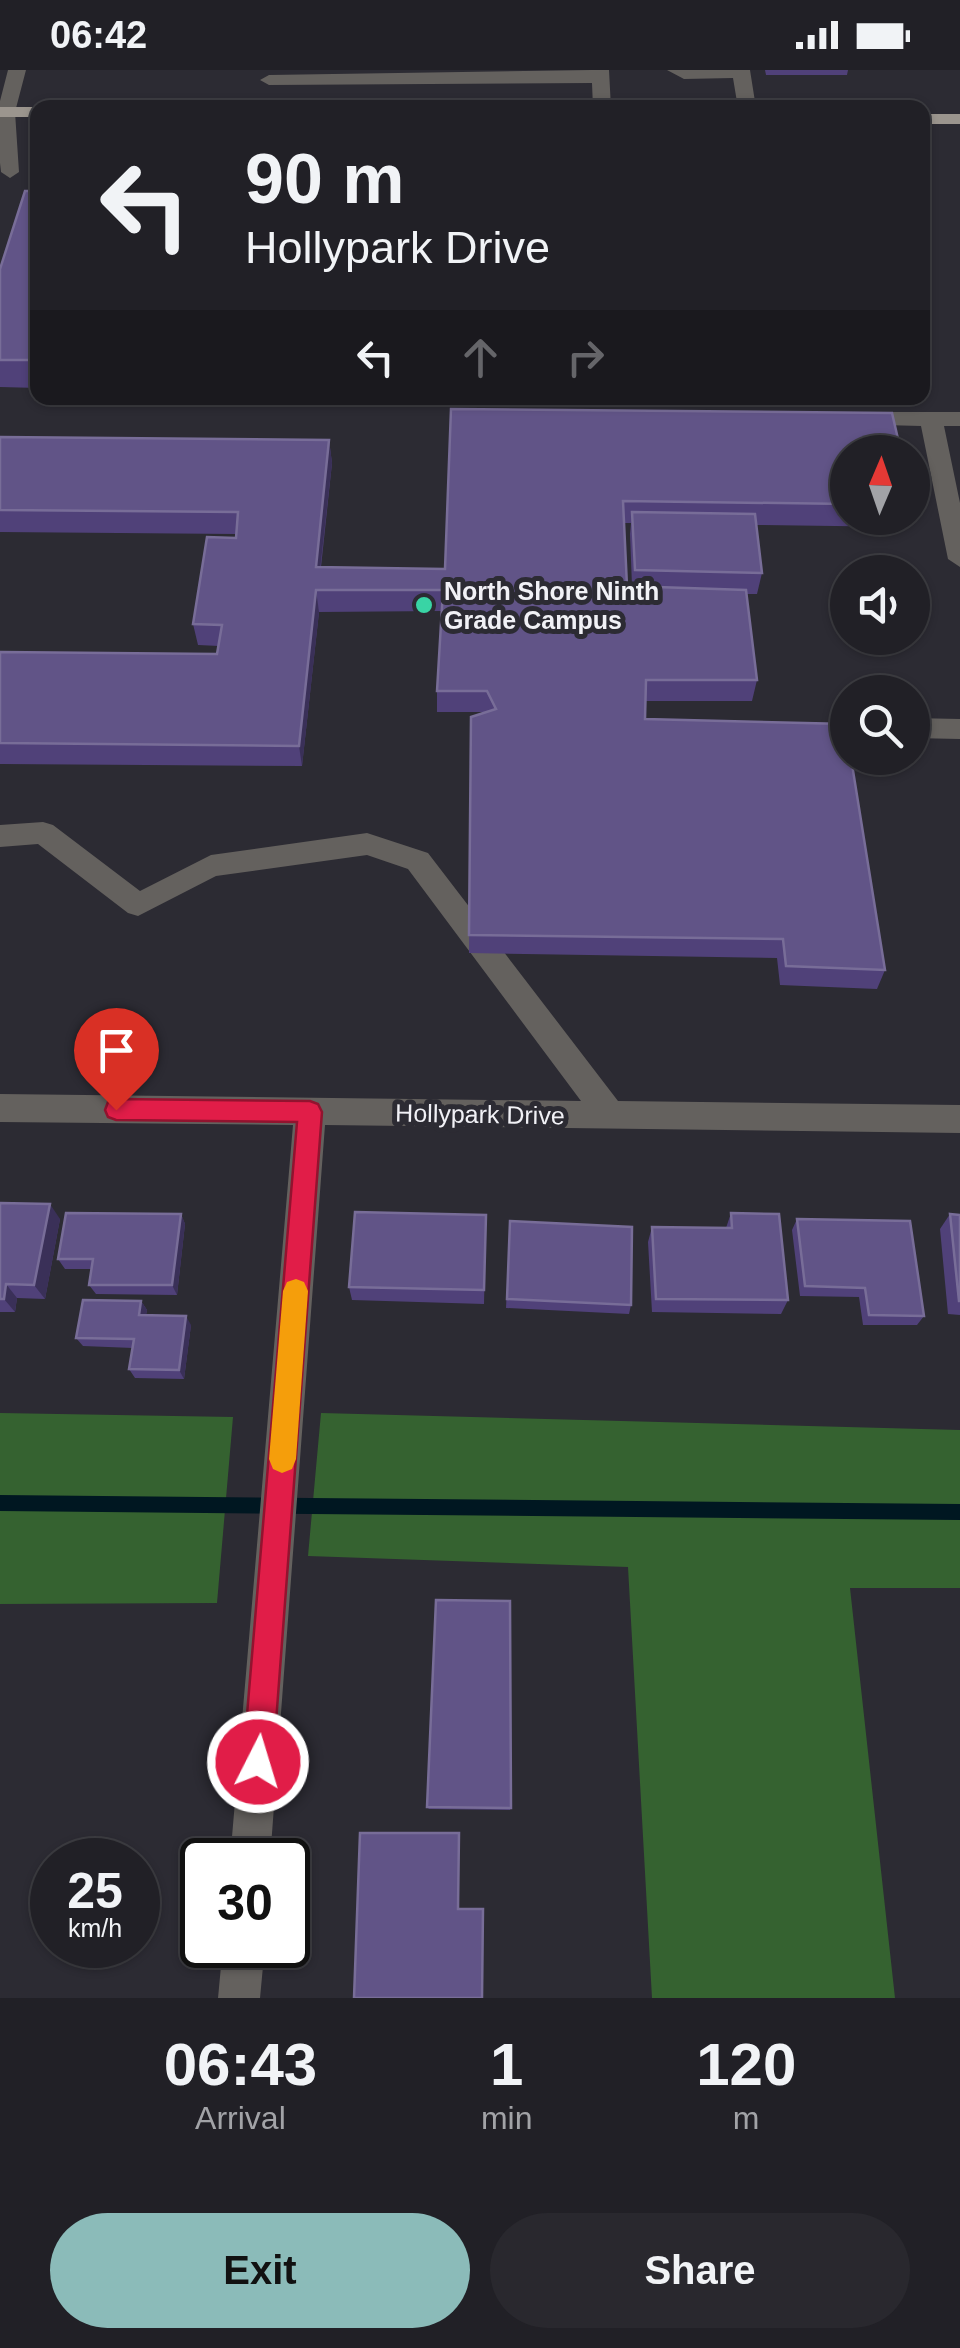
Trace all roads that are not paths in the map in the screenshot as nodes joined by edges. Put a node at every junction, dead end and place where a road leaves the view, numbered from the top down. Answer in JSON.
{"nodes":[{"id":1,"x":17,"y":70,"type":"edge"},
{"id":2,"x":676,"y":70,"type":"edge"},
{"id":3,"x":741,"y":71,"type":"edge"},
{"id":4,"x":600,"y":74,"type":"edge"},
{"id":5,"x":269,"y":81,"type":"edge"},
{"id":6,"x":602,"y":100,"type":"edge"},
{"id":7,"x":746,"y":100,"type":"edge"},
{"id":8,"x":3,"y":112,"type":"edge"},
{"id":9,"x":30,"y":112,"type":"edge"},
{"id":10,"x":930,"y":119,"type":"edge"},
{"id":11,"x":960,"y":119,"type":"edge"},
{"id":12,"x":12,"y":172,"type":"edge"},
{"id":13,"x":832,"y":419,"type":"edge"},
{"id":14,"x":931,"y":419,"type":"junction"},
{"id":15,"x":960,"y":419,"type":"edge"},
{"id":16,"x":960,"y":559,"type":"edge"},
{"id":17,"x":930,"y":728,"type":"edge"},
{"id":18,"x":960,"y":729,"type":"edge"},
{"id":19,"x":0,"y":836,"type":"edge"},
{"id":20,"x":0,"y":1108,"type":"edge"},
{"id":21,"x":310,"y":1112,"type":"junction"},
{"id":22,"x":610,"y":1115,"type":"junction"},
{"id":23,"x":960,"y":1119,"type":"edge"},
{"id":24,"x":252,"y":1838,"type":"edge"},
{"id":25,"x":242,"y":1968,"type":"edge"},
{"id":26,"x":240,"y":1998,"type":"edge"}],
"edges":[{"from":1,"to":8,"type":"street"},
{"from":2,"to":3,"type":"street"},
{"from":3,"to":7,"type":"street"},
{"from":4,"to":5,"type":"street"},
{"from":4,"to":6,"type":"street"},
{"from":8,"to":9,"type":"main road"},
{"from":8,"to":12,"type":"street"},
{"from":10,"to":11,"type":"main road"},
{"from":13,"to":14,"type":"street"},
{"from":14,"to":15,"type":"street"},
{"from":14,"to":16,"type":"street"},
{"from":17,"to":18,"type":"street"},
{"from":19,"to":22,"type":"street"},
{"from":20,"to":21,"type":"street","name":"Hollypark Drive"},
{"from":21,"to":22,"type":"street","name":"Hollypark Drive"},
{"from":21,"to":24,"type":"street"},
{"from":22,"to":23,"type":"street","name":"Hollypark Drive"},
{"from":25,"to":26,"type":"street"}]}
